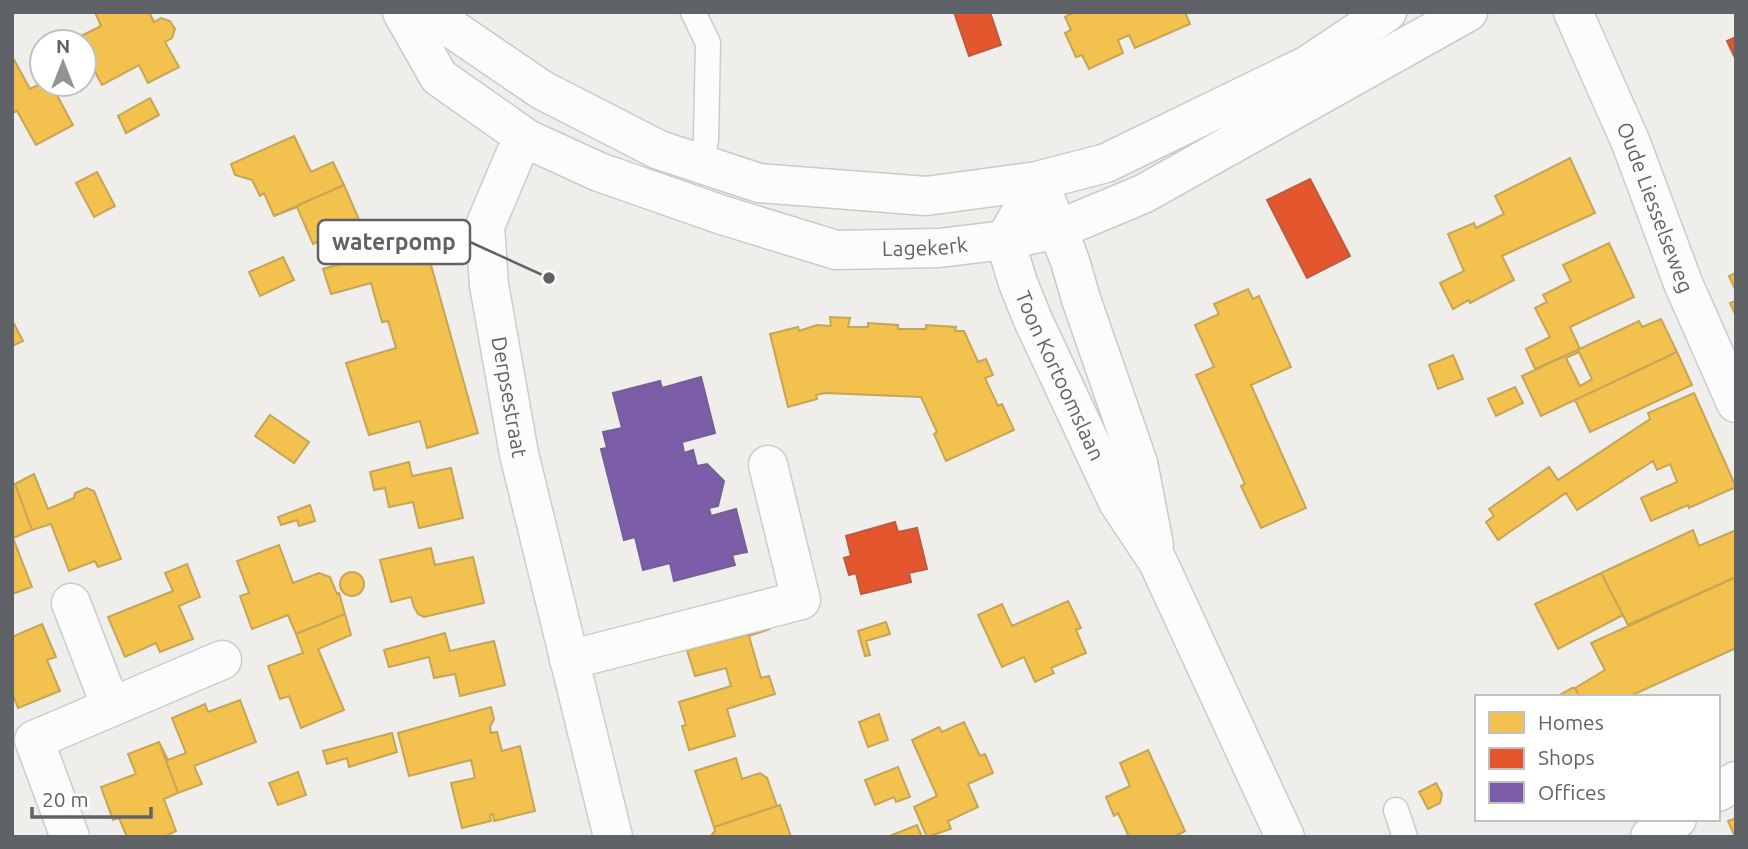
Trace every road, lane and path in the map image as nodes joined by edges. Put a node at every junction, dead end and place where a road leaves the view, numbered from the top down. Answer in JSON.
{"nodes":[{"id":1,"x":402,"y":12,"type":"edge"},
{"id":2,"x":423,"y":12,"type":"edge"},
{"id":3,"x":693,"y":12,"type":"edge"},
{"id":4,"x":1387,"y":12,"type":"edge"},
{"id":5,"x":1468,"y":12,"type":"edge"},
{"id":6,"x":1573,"y":12,"type":"edge"},
{"id":7,"x":527,"y":139,"type":"junction"},
{"id":8,"x":701,"y":164,"type":"junction"},
{"id":9,"x":1037,"y":181,"type":"junction"},
{"id":10,"x":1059,"y":229,"type":"junction"},
{"id":11,"x":1006,"y":240,"type":"junction"},
{"id":12,"x":1736,"y":403,"type":"edge"},
{"id":13,"x":768,"y":465,"type":"dead end"},
{"id":14,"x":1158,"y":562,"type":"junction"},
{"id":15,"x":71,"y":603,"type":"dead end"},
{"id":16,"x":222,"y":660,"type":"dead end"},
{"id":17,"x":569,"y":660,"type":"junction"},
{"id":18,"x":111,"y":707,"type":"junction"},
{"id":19,"x":1736,"y":781,"type":"edge"},
{"id":20,"x":1720,"y":791,"type":"edge"},
{"id":21,"x":1396,"y":810,"type":"dead end"},
{"id":22,"x":1674,"y":821,"type":"edge"},
{"id":23,"x":70,"y":837,"type":"edge"},
{"id":24,"x":613,"y":837,"type":"edge"},
{"id":25,"x":1285,"y":837,"type":"edge"},
{"id":26,"x":1405,"y":837,"type":"edge"},
{"id":27,"x":1650,"y":837,"type":"edge"}],
"edges":[{"from":1,"to":7,"type":"street","name":"Lagekerk"},
{"from":2,"to":8,"type":"street"},
{"from":3,"to":8,"type":"lane"},
{"from":4,"to":9,"type":"street"},
{"from":5,"to":10,"type":"street","name":"Lagekerk"},
{"from":6,"to":12,"type":"street","name":"Oude Liesselseweg"},
{"from":7,"to":11,"type":"street","name":"Lagekerk"},
{"from":7,"to":17,"type":"street","name":"Derpsestraat"},
{"from":8,"to":9,"type":"street"},
{"from":9,"to":10,"type":"street","name":"Toon Kortoomslaan"},
{"from":9,"to":11,"type":"street"},
{"from":10,"to":11,"type":"street","name":"Lagekerk"},
{"from":10,"to":14,"type":"street","name":"Toon Kortoomslaan"},
{"from":11,"to":14,"type":"street","name":"Toon Kortoomslaan"},
{"from":13,"to":17,"type":"street"},
{"from":14,"to":25,"type":"street","name":"Toon Kortoomslaan"},
{"from":15,"to":18,"type":"street"},
{"from":16,"to":18,"type":"street"},
{"from":17,"to":24,"type":"street","name":"Derpsestraat"},
{"from":18,"to":23,"type":"street"},
{"from":19,"to":20,"type":"street"},
{"from":21,"to":26,"type":"lane"},
{"from":22,"to":27,"type":"street"}]}
